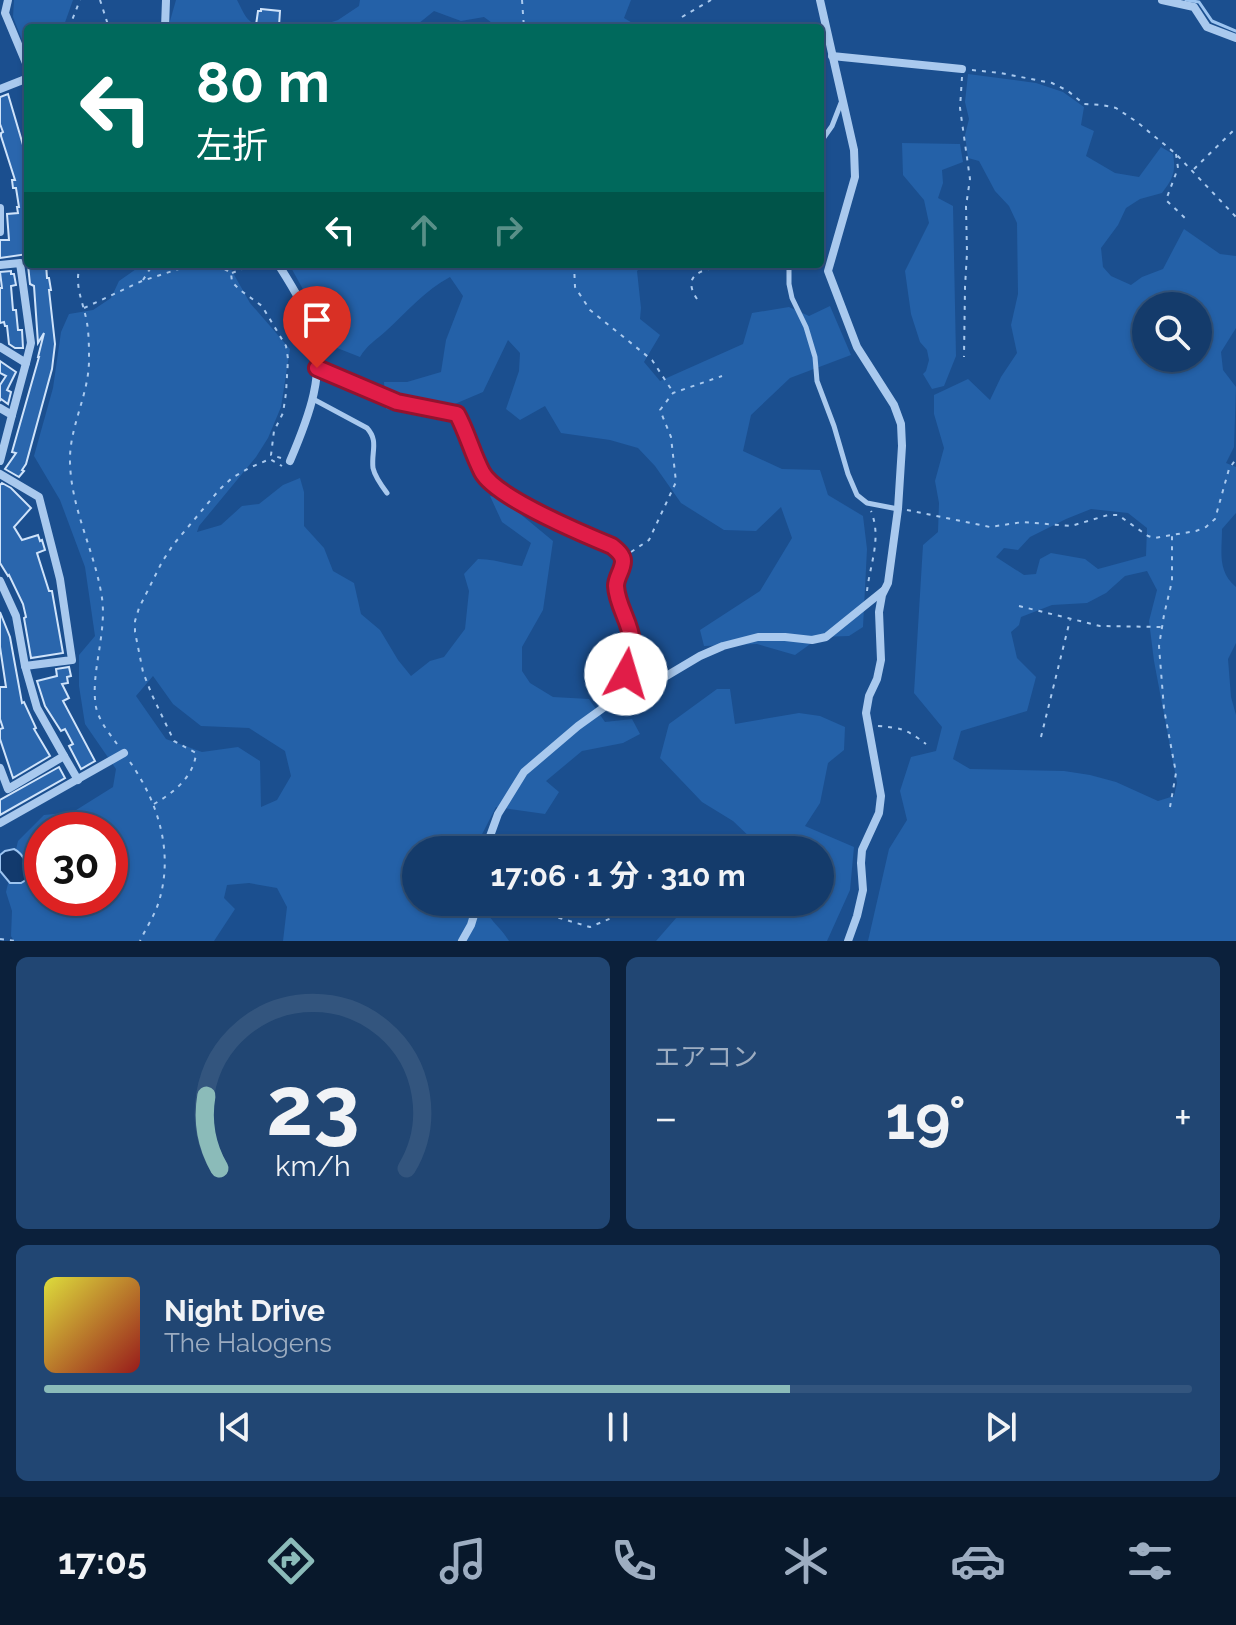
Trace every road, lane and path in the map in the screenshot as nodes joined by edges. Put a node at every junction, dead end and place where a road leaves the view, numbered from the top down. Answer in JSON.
{"nodes":[{"id":1,"x":8,"y":0,"type":"edge"},
{"id":2,"x":80,"y":0,"type":"edge"},
{"id":3,"x":100,"y":0,"type":"edge"},
{"id":4,"x":166,"y":0,"type":"edge"},
{"id":5,"x":522,"y":0,"type":"edge"},
{"id":6,"x":711,"y":0,"type":"edge"},
{"id":7,"x":820,"y":0,"type":"edge"},
{"id":8,"x":1162,"y":0,"type":"edge"},
{"id":9,"x":3,"y":12,"type":"edge"},
{"id":10,"x":682,"y":17,"type":"dead end"},
{"id":11,"x":71,"y":24,"type":"edge"},
{"id":12,"x":108,"y":24,"type":"edge"},
{"id":13,"x":165,"y":24,"type":"edge"},
{"id":14,"x":524,"y":24,"type":"edge"},
{"id":15,"x":1236,"y":38,"type":"edge"},
{"id":16,"x":832,"y":56,"type":"junction"},
{"id":17,"x":24,"y":59,"type":"edge"},
{"id":18,"x":962,"y":69,"type":"junction"},
{"id":19,"x":24,"y":80,"type":"edge"},
{"id":20,"x":0,"y":89,"type":"edge"},
{"id":21,"x":842,"y":102,"type":"junction"},
{"id":22,"x":1236,"y":128,"type":"edge"},
{"id":23,"x":824,"y":137,"type":"edge"},
{"id":24,"x":1176,"y":154,"type":"junction"},
{"id":25,"x":1193,"y":170,"type":"junction"},
{"id":26,"x":0,"y":208,"type":"edge"},
{"id":27,"x":1236,"y":217,"type":"edge"},
{"id":28,"x":1185,"y":218,"type":"dead end"},
{"id":29,"x":0,"y":232,"type":"edge"},
{"id":30,"x":0,"y":265,"type":"edge"},
{"id":31,"x":79,"y":268,"type":"edge"},
{"id":32,"x":151,"y":268,"type":"edge"},
{"id":33,"x":182,"y":268,"type":"edge"},
{"id":34,"x":223,"y":268,"type":"edge"},
{"id":35,"x":244,"y":268,"type":"edge"},
{"id":36,"x":280,"y":268,"type":"edge"},
{"id":37,"x":574,"y":268,"type":"edge"},
{"id":38,"x":708,"y":268,"type":"edge"},
{"id":39,"x":789,"y":268,"type":"edge"},
{"id":40,"x":231,"y":273,"type":"junction"},
{"id":41,"x":142,"y":281,"type":"junction"},
{"id":42,"x":697,"y":299,"type":"dead end"},
{"id":43,"x":84,"y":309,"type":"junction"},
{"id":44,"x":0,"y":347,"type":"edge"},
{"id":45,"x":964,"y":357,"type":"dead end"},
{"id":46,"x":26,"y":363,"type":"junction"},
{"id":47,"x":317,"y":368,"type":"junction"},
{"id":48,"x":722,"y":376,"type":"dead end"},
{"id":49,"x":673,"y":393,"type":"junction"},
{"id":50,"x":313,"y":399,"type":"junction"},
{"id":51,"x":0,"y":408,"type":"edge"},
{"id":52,"x":12,"y":415,"type":"junction"},
{"id":53,"x":1236,"y":459,"type":"edge"},
{"id":54,"x":0,"y":461,"type":"edge"},
{"id":55,"x":290,"y":461,"type":"junction"},
{"id":56,"x":0,"y":474,"type":"edge"},
{"id":57,"x":387,"y":493,"type":"dead end"},
{"id":58,"x":867,"y":503,"type":"junction"},
{"id":59,"x":898,"y":509,"type":"junction"},
{"id":60,"x":1172,"y":535,"type":"junction"},
{"id":61,"x":623,"y":557,"type":"junction"},
{"id":62,"x":0,"y":581,"type":"edge"},
{"id":63,"x":884,"y":591,"type":"junction"},
{"id":64,"x":867,"y":604,"type":"junction"},
{"id":65,"x":1019,"y":606,"type":"dead end"},
{"id":66,"x":1070,"y":618,"type":"junction"},
{"id":67,"x":1162,"y":627,"type":"junction"},
{"id":68,"x":25,"y":666,"type":"junction"},
{"id":69,"x":610,"y":703,"type":"junction"},
{"id":70,"x":868,"y":725,"type":"junction"},
{"id":71,"x":1041,"y":737,"type":"dead end"},
{"id":72,"x":926,"y":744,"type":"dead end"},
{"id":73,"x":124,"y":753,"type":"junction"},
{"id":74,"x":64,"y":756,"type":"junction"},
{"id":75,"x":0,"y":768,"type":"edge"},
{"id":76,"x":78,"y":780,"type":"junction"},
{"id":77,"x":154,"y":804,"type":"junction"},
{"id":78,"x":1170,"y":807,"type":"dead end"},
{"id":79,"x":0,"y":823,"type":"edge"},
{"id":80,"x":490,"y":836,"type":"edge"},
{"id":81,"x":474,"y":916,"type":"edge"},
{"id":82,"x":554,"y":916,"type":"edge"},
{"id":83,"x":616,"y":916,"type":"edge"},
{"id":84,"x":0,"y":939,"type":"edge"},
{"id":85,"x":15,"y":941,"type":"edge"},
{"id":86,"x":140,"y":941,"type":"edge"},
{"id":87,"x":462,"y":941,"type":"edge"},
{"id":88,"x":848,"y":941,"type":"edge"}],
"edges":[{"from":1,"to":9,"type":"street"},
{"from":2,"to":11,"type":"path"},
{"from":3,"to":12,"type":"path"},
{"from":4,"to":13,"type":"street"},
{"from":5,"to":14,"type":"path"},
{"from":6,"to":10,"type":"path"},
{"from":7,"to":16,"type":"street"},
{"from":8,"to":15,"type":"street"},
{"from":9,"to":17,"type":"street"},
{"from":16,"to":18,"type":"street"},
{"from":16,"to":21,"type":"street"},
{"from":18,"to":24,"type":"path"},
{"from":18,"to":45,"type":"path"},
{"from":19,"to":20,"type":"street"},
{"from":21,"to":23,"type":"lane"},
{"from":21,"to":59,"type":"street"},
{"from":22,"to":25,"type":"path"},
{"from":24,"to":25,"type":"path"},
{"from":24,"to":28,"type":"path"},
{"from":25,"to":27,"type":"path"},
{"from":26,"to":29,"type":"street"},
{"from":30,"to":46,"type":"street"},
{"from":31,"to":43,"type":"path"},
{"from":32,"to":41,"type":"path"},
{"from":33,"to":41,"type":"path"},
{"from":34,"to":40,"type":"path"},
{"from":35,"to":40,"type":"path"},
{"from":36,"to":47,"type":"street"},
{"from":37,"to":49,"type":"path"},
{"from":38,"to":42,"type":"path"},
{"from":39,"to":58,"type":"lane"},
{"from":40,"to":55,"type":"path"},
{"from":41,"to":43,"type":"path"},
{"from":43,"to":73,"type":"path"},
{"from":44,"to":46,"type":"street"},
{"from":46,"to":52,"type":"street"},
{"from":47,"to":50,"type":"street"},
{"from":47,"to":61,"type":"street"},
{"from":48,"to":49,"type":"path"},
{"from":49,"to":61,"type":"path"},
{"from":50,"to":55,"type":"street"},
{"from":50,"to":57,"type":"lane"},
{"from":51,"to":52,"type":"street"},
{"from":52,"to":54,"type":"street"},
{"from":53,"to":60,"type":"path"},
{"from":55,"to":77,"type":"path"},
{"from":56,"to":68,"type":"street"},
{"from":58,"to":59,"type":"lane"},
{"from":58,"to":64,"type":"path"},
{"from":59,"to":60,"type":"path"},
{"from":59,"to":63,"type":"street"},
{"from":60,"to":67,"type":"path"},
{"from":61,"to":69,"type":"street"},
{"from":62,"to":68,"type":"street"},
{"from":63,"to":64,"type":"street"},
{"from":63,"to":70,"type":"street"},
{"from":64,"to":69,"type":"street"},
{"from":65,"to":66,"type":"path"},
{"from":66,"to":67,"type":"path"},
{"from":66,"to":71,"type":"path"},
{"from":67,"to":78,"type":"path"},
{"from":68,"to":74,"type":"street"},
{"from":69,"to":80,"type":"street"},
{"from":70,"to":72,"type":"path"},
{"from":70,"to":88,"type":"street"},
{"from":73,"to":76,"type":"street"},
{"from":73,"to":77,"type":"path"},
{"from":74,"to":75,"type":"street"},
{"from":74,"to":76,"type":"street"},
{"from":76,"to":79,"type":"street"},
{"from":77,"to":86,"type":"path"},
{"from":81,"to":87,"type":"street"},
{"from":82,"to":83,"type":"path"},
{"from":84,"to":85,"type":"path"}]}
